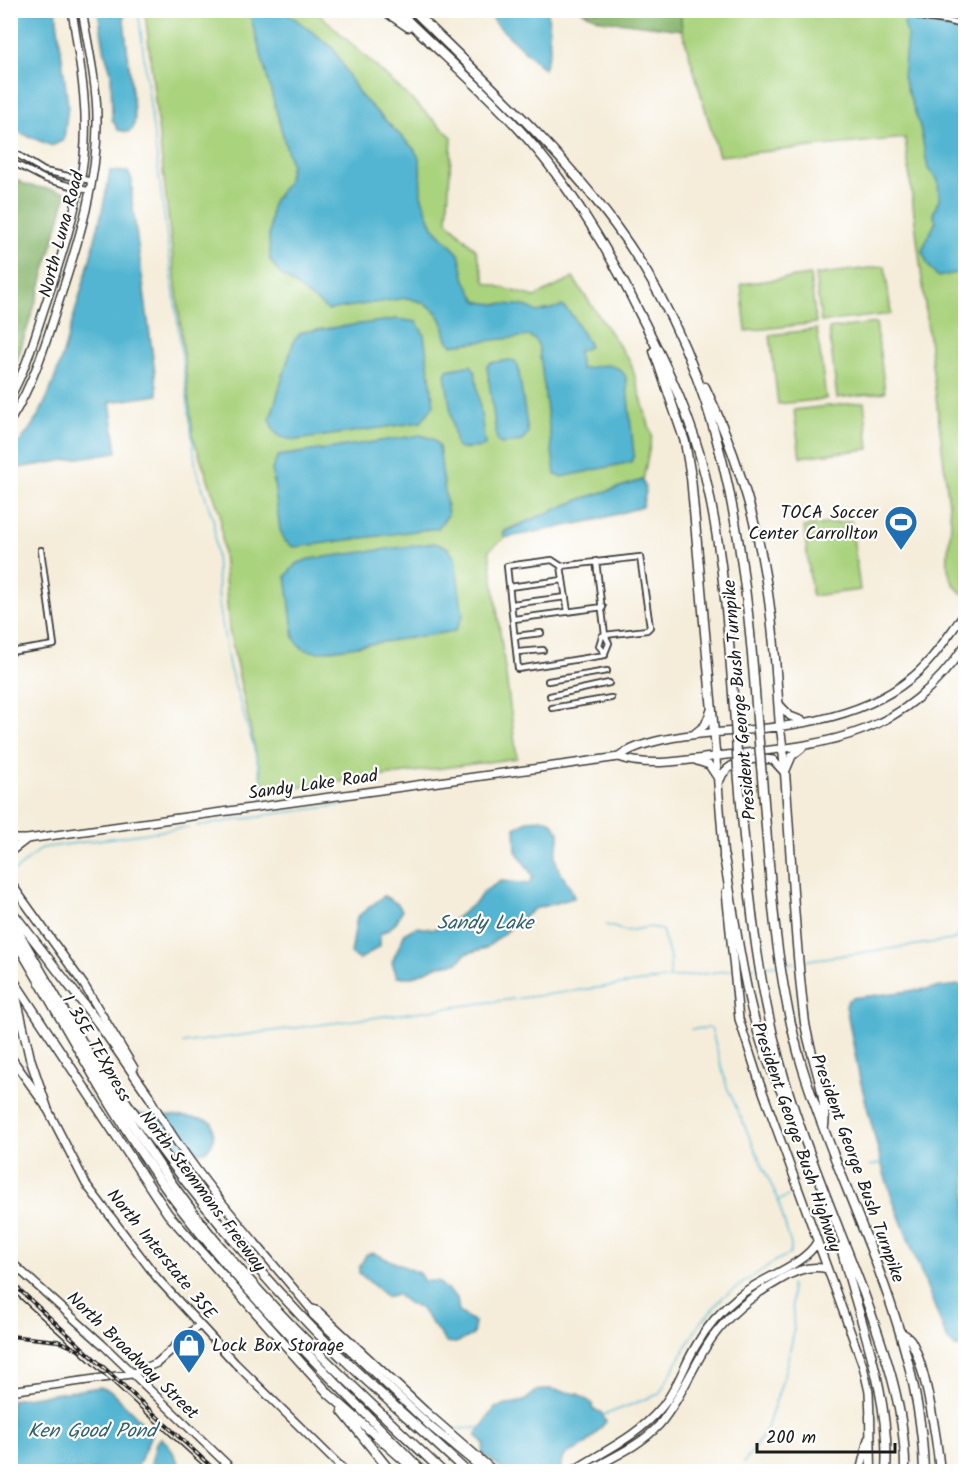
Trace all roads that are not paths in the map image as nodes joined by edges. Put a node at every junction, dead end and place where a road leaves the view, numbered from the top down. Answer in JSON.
{"nodes":[{"id":1,"x":72,"y":10,"type":"edge"},
{"id":2,"x":82,"y":10,"type":"edge"},
{"id":3,"x":383,"y":10,"type":"edge"},
{"id":4,"x":397,"y":10,"type":"edge"},
{"id":5,"x":413,"y":10,"type":"edge"},
{"id":6,"x":419,"y":10,"type":"edge"},
{"id":7,"x":907,"y":10,"type":"edge"},
{"id":8,"x":966,"y":27,"type":"edge"},
{"id":9,"x":438,"y":36,"type":"junction"},
{"id":10,"x":429,"y":42,"type":"junction"},
{"id":11,"x":10,"y":150,"type":"edge"},
{"id":12,"x":10,"y":161,"type":"edge"},
{"id":13,"x":81,"y":179,"type":"junction"},
{"id":14,"x":92,"y":181,"type":"junction"},
{"id":15,"x":79,"y":188,"type":"junction"},
{"id":16,"x":90,"y":191,"type":"junction"},
{"id":17,"x":643,"y":319,"type":"junction"},
{"id":18,"x":694,"y":365,"type":"junction"},
{"id":19,"x":10,"y":397,"type":"edge"},
{"id":20,"x":10,"y":420,"type":"edge"},
{"id":21,"x":41,"y":550,"type":"dead end"},
{"id":22,"x":596,"y":561,"type":"junction"},
{"id":23,"x":561,"y":566,"type":"junction"},
{"id":24,"x":563,"y":580,"type":"junction"},
{"id":25,"x":509,"y":587,"type":"junction"},
{"id":26,"x":566,"y":597,"type":"junction"},
{"id":27,"x":512,"y":604,"type":"junction"},
{"id":28,"x":603,"y":607,"type":"junction"},
{"id":29,"x":568,"y":612,"type":"junction"},
{"id":30,"x":966,"y":612,"type":"edge"},
{"id":31,"x":514,"y":619,"type":"junction"},
{"id":32,"x":541,"y":633,"type":"dead end"},
{"id":33,"x":516,"y":636,"type":"junction"},
{"id":34,"x":966,"y":644,"type":"edge"},
{"id":35,"x":543,"y":650,"type":"dead end"},
{"id":36,"x":10,"y":652,"type":"edge"},
{"id":37,"x":517,"y":652,"type":"junction"},
{"id":38,"x":605,"y":655,"type":"dead end"},
{"id":39,"x":607,"y":671,"type":"dead end"},
{"id":40,"x":548,"y":681,"type":"dead end"},
{"id":41,"x":609,"y":683,"type":"dead end"},
{"id":42,"x":550,"y":696,"type":"dead end"},
{"id":43,"x":611,"y":698,"type":"dead end"},
{"id":44,"x":778,"y":703,"type":"junction"},
{"id":45,"x":552,"y":708,"type":"dead end"},
{"id":46,"x":711,"y":710,"type":"junction"},
{"id":47,"x":809,"y":722,"type":"junction"},
{"id":48,"x":780,"y":726,"type":"junction"},
{"id":49,"x":714,"y":733,"type":"junction"},
{"id":50,"x":694,"y":735,"type":"junction"},
{"id":51,"x":804,"y":747,"type":"junction"},
{"id":52,"x":783,"y":748,"type":"junction"},
{"id":53,"x":716,"y":756,"type":"junction"},
{"id":54,"x":619,"y":757,"type":"junction"},
{"id":55,"x":688,"y":759,"type":"junction"},
{"id":56,"x":785,"y":774,"type":"junction"},
{"id":57,"x":719,"y":782,"type":"junction"},
{"id":58,"x":10,"y":839,"type":"edge"},
{"id":59,"x":27,"y":839,"type":"junction"},
{"id":60,"x":12,"y":849,"type":"edge"},
{"id":61,"x":724,"y":857,"type":"joint"},
{"id":62,"x":10,"y":882,"type":"edge"},
{"id":63,"x":10,"y":909,"type":"edge"},
{"id":64,"x":10,"y":918,"type":"edge"},
{"id":65,"x":10,"y":932,"type":"edge"},
{"id":66,"x":734,"y":941,"type":"junction"},
{"id":67,"x":10,"y":975,"type":"edge"},
{"id":68,"x":10,"y":984,"type":"edge"},
{"id":69,"x":84,"y":1044,"type":"junction"},
{"id":70,"x":10,"y":1056,"type":"edge"},
{"id":71,"x":149,"y":1096,"type":"junction"},
{"id":72,"x":46,"y":1108,"type":"junction"},
{"id":73,"x":800,"y":1125,"type":"junction"},
{"id":74,"x":824,"y":1129,"type":"junction"},
{"id":75,"x":832,"y":1210,"type":"junction"},
{"id":76,"x":817,"y":1242,"type":"junction"},
{"id":77,"x":10,"y":1261,"type":"edge"},
{"id":78,"x":827,"y":1269,"type":"junction"},
{"id":79,"x":310,"y":1308,"type":"junction"},
{"id":80,"x":199,"y":1325,"type":"junction"},
{"id":81,"x":900,"y":1332,"type":"junction"},
{"id":82,"x":131,"y":1374,"type":"junction"},
{"id":83,"x":10,"y":1391,"type":"edge"},
{"id":84,"x":329,"y":1394,"type":"junction"},
{"id":85,"x":870,"y":1416,"type":"junction"},
{"id":86,"x":636,"y":1439,"type":"junction"},
{"id":87,"x":235,"y":1472,"type":"edge"},
{"id":88,"x":346,"y":1472,"type":"edge"},
{"id":89,"x":391,"y":1472,"type":"edge"},
{"id":90,"x":416,"y":1472,"type":"edge"},
{"id":91,"x":423,"y":1472,"type":"edge"},
{"id":92,"x":443,"y":1472,"type":"edge"},
{"id":93,"x":467,"y":1472,"type":"edge"},
{"id":94,"x":486,"y":1472,"type":"edge"},
{"id":95,"x":495,"y":1472,"type":"edge"},
{"id":96,"x":571,"y":1472,"type":"edge"},
{"id":97,"x":586,"y":1472,"type":"edge"},
{"id":98,"x":860,"y":1472,"type":"edge"},
{"id":99,"x":871,"y":1472,"type":"edge"},
{"id":100,"x":886,"y":1472,"type":"edge"},
{"id":101,"x":905,"y":1472,"type":"edge"},
{"id":102,"x":924,"y":1472,"type":"edge"},
{"id":103,"x":940,"y":1472,"type":"edge"}],
"edges":[{"from":1,"to":13,"type":"main road","name":"North Luna Road"},
{"from":2,"to":14,"type":"main road","name":"North Luna Road"},
{"from":3,"to":10,"type":"highway"},
{"from":4,"to":10,"type":"highway","name":"President George Bush Turnpike"},
{"from":5,"to":9,"type":"highway","name":"President George Bush Turnpike"},
{"from":6,"to":9,"type":"highway"},
{"from":7,"to":8,"type":"street"},
{"from":9,"to":18,"type":"highway","name":"President George Bush Turnpike"},
{"from":10,"to":17,"type":"highway","name":"President George Bush Turnpike"},
{"from":11,"to":13,"type":"street"},
{"from":12,"to":15,"type":"street"},
{"from":13,"to":14,"type":"street"},
{"from":13,"to":15,"type":"main road","name":"North Luna Road"},
{"from":14,"to":16,"type":"main road","name":"North Luna Road"},
{"from":15,"to":16,"type":"street"},
{"from":15,"to":19,"type":"main road","name":"North Luna Road"},
{"from":16,"to":20,"type":"main road","name":"North Luna Road"},
{"from":17,"to":46,"type":"highway"},
{"from":17,"to":73,"type":"highway","name":"President George Bush Turnpike","bridge":true},
{"from":18,"to":44,"type":"highway"},
{"from":18,"to":74,"type":"highway","name":"President George Bush Turnpike","bridge":true},
{"from":21,"to":36,"type":"street"},
{"from":22,"to":23,"type":"street"},
{"from":22,"to":28,"type":"street"},
{"from":22,"to":28,"type":"street"},
{"from":23,"to":24,"type":"street"},
{"from":23,"to":25,"type":"street"},
{"from":24,"to":25,"type":"street"},
{"from":24,"to":26,"type":"street"},
{"from":25,"to":27,"type":"street"},
{"from":26,"to":27,"type":"street"},
{"from":26,"to":29,"type":"street"},
{"from":27,"to":31,"type":"street"},
{"from":28,"to":29,"type":"street"},
{"from":29,"to":31,"type":"street"},
{"from":30,"to":47,"type":"main road","name":"Sandy Lake Road"},
{"from":31,"to":33,"type":"street"},
{"from":32,"to":33,"type":"street"},
{"from":33,"to":37,"type":"street"},
{"from":34,"to":51,"type":"main road","name":"Sandy Lake Road"},
{"from":35,"to":37,"type":"street"},
{"from":37,"to":38,"type":"street"},
{"from":39,"to":40,"type":"street"},
{"from":41,"to":42,"type":"street"},
{"from":43,"to":45,"type":"street"},
{"from":44,"to":47,"type":"main road"},
{"from":44,"to":48,"type":"highway"},
{"from":46,"to":49,"type":"highway"},
{"from":46,"to":50,"type":"main road"},
{"from":47,"to":48,"type":"main road","name":"Sandy Lake Road"},
{"from":48,"to":49,"type":"main road","name":"Sandy Lake Road"},
{"from":48,"to":52,"type":"main road"},
{"from":49,"to":50,"type":"main road","name":"Sandy Lake Road"},
{"from":49,"to":53,"type":"main road"},
{"from":50,"to":54,"type":"main road","name":"Sandy Lake Road"},
{"from":51,"to":52,"type":"main road","name":"Sandy Lake Road"},
{"from":51,"to":56,"type":"main road"},
{"from":52,"to":53,"type":"main road","name":"Sandy Lake Road"},
{"from":52,"to":56,"type":"highway"},
{"from":53,"to":55,"type":"main road","name":"Sandy Lake Road"},
{"from":53,"to":57,"type":"main road"},
{"from":54,"to":55,"type":"main road","name":"Sandy Lake Road"},
{"from":54,"to":59,"type":"main road","name":"Sandy Lake Road"},
{"from":55,"to":57,"type":"main road"},
{"from":56,"to":57,"type":"main road"},
{"from":56,"to":74,"type":"highway"},
{"from":57,"to":61,"type":"main road"},
{"from":58,"to":59,"type":"main road","name":"Sandy Lake Road"},
{"from":59,"to":60,"type":"main road"},
{"from":61,"to":66,"type":"highway"},
{"from":62,"to":71,"type":"main road"},
{"from":63,"to":71,"type":"highway"},
{"from":64,"to":69,"type":"highway","name":"North Stemmons Freeway"},
{"from":65,"to":91,"type":"highway","name":"I 35E TEXpress"},
{"from":66,"to":73,"type":"highway"},
{"from":66,"to":76,"type":"main road","name":"President George Bush Highway"},
{"from":67,"to":84,"type":"highway","name":"North Stemmons Freeway"},
{"from":68,"to":72,"type":"highway"},
{"from":69,"to":92,"type":"highway","name":"North Stemmons Freeway"},
{"from":69,"to":93,"type":"highway"},
{"from":70,"to":72,"type":"main road","name":"North Interstate 35E"},
{"from":71,"to":79,"type":"main road"},
{"from":72,"to":80,"type":"main road","name":"North Interstate 35E"},
{"from":73,"to":75,"type":"highway","name":"President George Bush Turnpike"},
{"from":74,"to":81,"type":"highway","name":"President George Bush Turnpike"},
{"from":75,"to":100,"type":"highway"},
{"from":75,"to":101,"type":"highway","name":"President George Bush Turnpike"},
{"from":76,"to":78,"type":"main road","name":"President George Bush Highway"},
{"from":76,"to":86,"type":"main road"},
{"from":77,"to":82,"type":"main road","name":"North Broadway Street"},
{"from":78,"to":85,"type":"main road","name":"President George Bush Highway"},
{"from":78,"to":86,"type":"main road"},
{"from":79,"to":94,"type":"main road"},
{"from":79,"to":95,"type":"main road"},
{"from":80,"to":82,"type":"main road"},
{"from":80,"to":88,"type":"main road","name":"North Interstate 35E"},
{"from":81,"to":102,"type":"highway","name":"President George Bush Turnpike"},
{"from":81,"to":103,"type":"highway"},
{"from":82,"to":83,"type":"main road"},
{"from":82,"to":87,"type":"main road","name":"North Broadway Street"},
{"from":84,"to":89,"type":"highway"},
{"from":84,"to":90,"type":"highway","name":"North Stemmons Freeway"},
{"from":85,"to":98,"type":"main road","name":"President George Bush Highway"},
{"from":85,"to":99,"type":"highway"},
{"from":86,"to":96,"type":"main road"},
{"from":86,"to":97,"type":"main road"}]}
